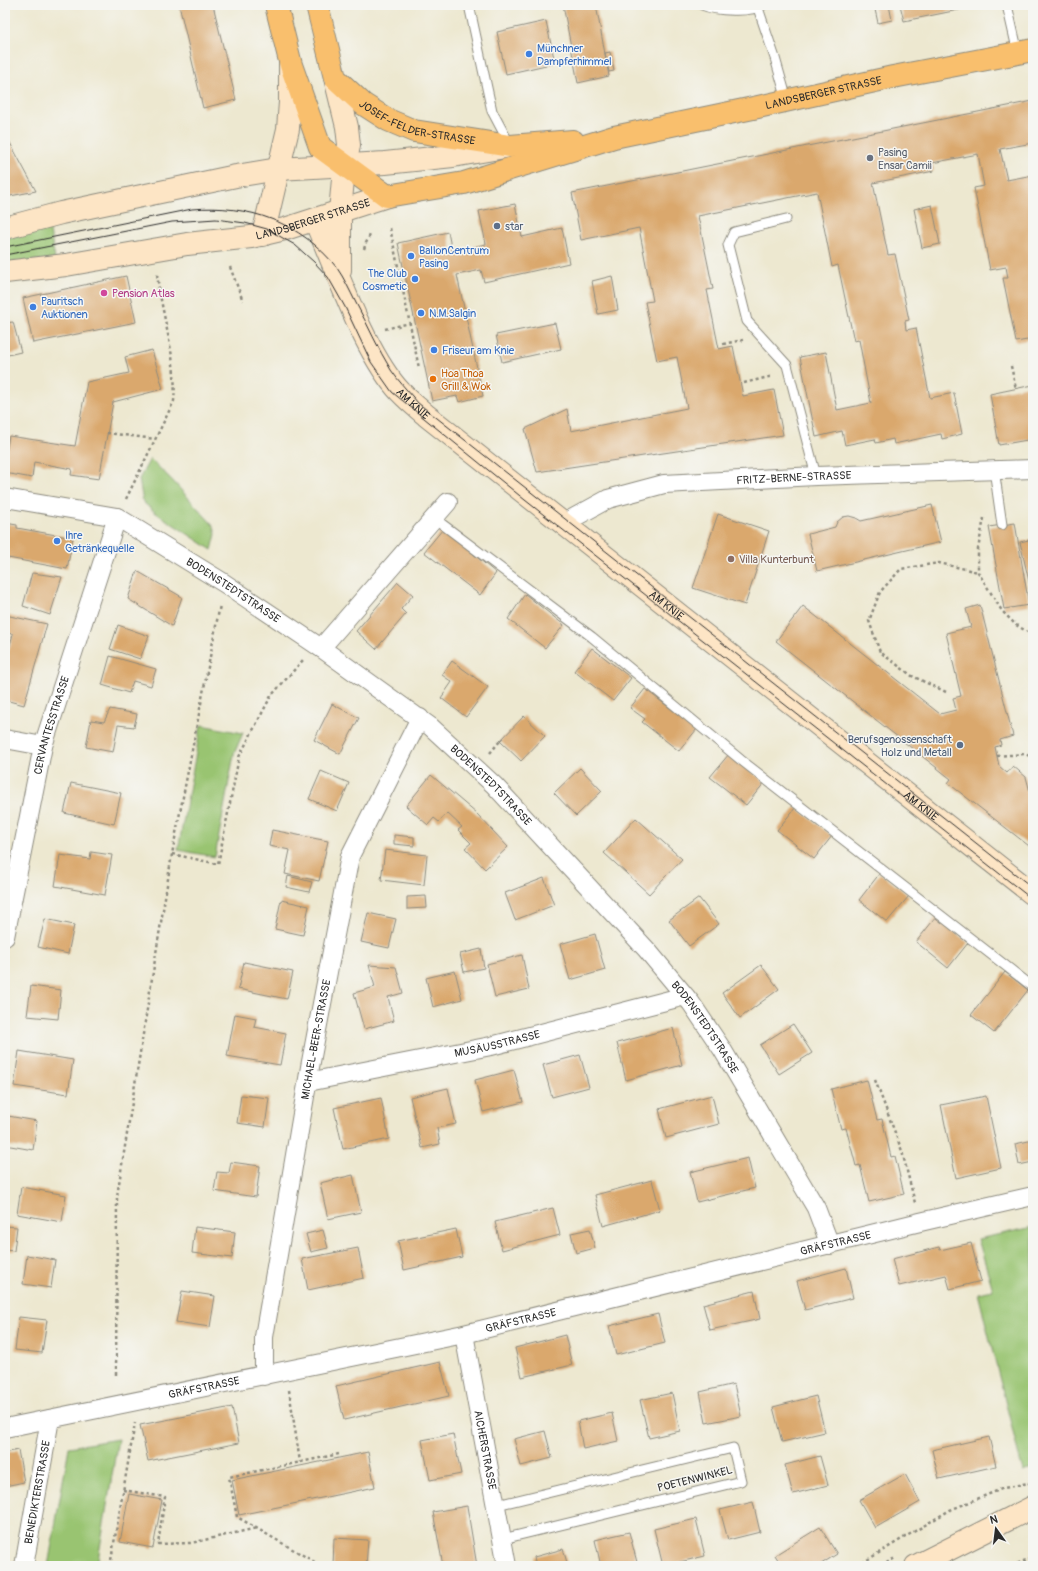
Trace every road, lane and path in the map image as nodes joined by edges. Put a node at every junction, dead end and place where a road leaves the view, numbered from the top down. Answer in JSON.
{"nodes":[{"id":1,"x":276,"y":5,"type":"edge"},
{"id":2,"x":317,"y":5,"type":"edge"},
{"id":3,"x":469,"y":5,"type":"edge"},
{"id":4,"x":702,"y":5,"type":"edge"},
{"id":5,"x":1007,"y":5,"type":"edge"},
{"id":6,"x":760,"y":7,"type":"edge"},
{"id":7,"x":1025,"y":52,"type":"edge"},
{"id":8,"x":290,"y":65,"type":"junction"},
{"id":9,"x":335,"y":78,"type":"junction"},
{"id":10,"x":787,"y":100,"type":"junction"},
{"id":11,"x":512,"y":157,"type":"junction"},
{"id":12,"x":346,"y":165,"type":"junction"},
{"id":13,"x":278,"y":169,"type":"junction"},
{"id":14,"x":387,"y":196,"type":"junction"},
{"id":15,"x":340,"y":212,"type":"junction"},
{"id":16,"x":786,"y":219,"type":"dead end"},
{"id":17,"x":315,"y":220,"type":"junction"},
{"id":18,"x":5,"y":228,"type":"edge"},
{"id":19,"x":390,"y":228,"type":"dead end"},
{"id":20,"x":371,"y":233,"type":"dead end"},
{"id":21,"x":263,"y":235,"type":"junction"},
{"id":22,"x":364,"y":250,"type":"dead end"},
{"id":23,"x":156,"y":266,"type":"dead end"},
{"id":24,"x":230,"y":267,"type":"dead end"},
{"id":25,"x":5,"y":272,"type":"edge"},
{"id":26,"x":340,"y":281,"type":"junction"},
{"id":27,"x":243,"y":301,"type":"dead end"},
{"id":28,"x":410,"y":323,"type":"junction"},
{"id":29,"x":380,"y":330,"type":"dead end"},
{"id":30,"x":1011,"y":366,"type":"dead end"},
{"id":31,"x":419,"y":368,"type":"dead end"},
{"id":32,"x":778,"y":375,"type":"dead end"},
{"id":33,"x":744,"y":383,"type":"dead end"},
{"id":34,"x":1016,"y":389,"type":"dead end"},
{"id":35,"x":107,"y":433,"type":"dead end"},
{"id":36,"x":155,"y":440,"type":"junction"},
{"id":37,"x":1033,"y":469,"type":"edge"},
{"id":38,"x":994,"y":470,"type":"junction"},
{"id":39,"x":816,"y":476,"type":"junction"},
{"id":40,"x":5,"y":498,"type":"edge"},
{"id":41,"x":998,"y":498,"type":"junction"},
{"id":42,"x":448,"y":502,"type":"dead end"},
{"id":43,"x":116,"y":517,"type":"junction"},
{"id":44,"x":434,"y":518,"type":"junction"},
{"id":45,"x":564,"y":524,"type":"junction"},
{"id":46,"x":1002,"y":525,"type":"dead end"},
{"id":47,"x":978,"y":572,"type":"junction"},
{"id":48,"x":224,"y":583,"type":"junction"},
{"id":49,"x":1033,"y":635,"type":"edge"},
{"id":50,"x":314,"y":652,"type":"junction"},
{"id":51,"x":946,"y":692,"type":"dead end"},
{"id":52,"x":420,"y":718,"type":"junction"},
{"id":53,"x":5,"y":739,"type":"edge"},
{"id":54,"x":500,"y":741,"type":"dead end"},
{"id":55,"x":43,"y":746,"type":"junction"},
{"id":56,"x":488,"y":755,"type":"dead end"},
{"id":57,"x":997,"y":756,"type":"dead end"},
{"id":58,"x":1033,"y":758,"type":"edge"},
{"id":59,"x":172,"y":854,"type":"junction"},
{"id":60,"x":1033,"y":894,"type":"edge"},
{"id":61,"x":5,"y":937,"type":"edge"},
{"id":62,"x":1033,"y":987,"type":"edge"},
{"id":63,"x":685,"y":996,"type":"junction"},
{"id":64,"x":875,"y":1080,"type":"dead end"},
{"id":65,"x":308,"y":1082,"type":"junction"},
{"id":66,"x":1033,"y":1196,"type":"edge"},
{"id":67,"x":920,"y":1222,"type":"junction"},
{"id":68,"x":830,"y":1245,"type":"junction"},
{"id":69,"x":464,"y":1334,"type":"junction"},
{"id":70,"x":116,"y":1375,"type":"dead end"},
{"id":71,"x":264,"y":1376,"type":"junction"},
{"id":72,"x":289,"y":1390,"type":"dead end"},
{"id":73,"x":50,"y":1419,"type":"junction"},
{"id":74,"x":135,"y":1422,"type":"dead end"},
{"id":75,"x":5,"y":1428,"type":"edge"},
{"id":76,"x":339,"y":1454,"type":"dead end"},
{"id":77,"x":300,"y":1462,"type":"junction"},
{"id":78,"x":1032,"y":1482,"type":"edge"},
{"id":79,"x":123,"y":1490,"type":"junction"},
{"id":80,"x":497,"y":1505,"type":"junction"},
{"id":81,"x":1033,"y":1507,"type":"edge"},
{"id":82,"x":257,"y":1528,"type":"junction"},
{"id":83,"x":503,"y":1539,"type":"junction"},
{"id":84,"x":1033,"y":1557,"type":"edge"},
{"id":85,"x":1014,"y":1559,"type":"dead end"},
{"id":86,"x":1017,"y":1564,"type":"junction"},
{"id":87,"x":320,"y":1565,"type":"dead end"},
{"id":88,"x":24,"y":1566,"type":"edge"},
{"id":89,"x":110,"y":1566,"type":"edge"},
{"id":90,"x":507,"y":1566,"type":"edge"},
{"id":91,"x":857,"y":1566,"type":"edge"},
{"id":92,"x":916,"y":1566,"type":"edge"},
{"id":93,"x":1012,"y":1566,"type":"edge"}],
"edges":[{"from":1,"to":8,"type":"main road"},
{"from":2,"to":9,"type":"main road","name":"JOSEF-FELDER-STRASSE"},
{"from":3,"to":11,"type":"lane"},
{"from":4,"to":6,"type":"lane"},
{"from":5,"to":7,"type":"lane"},
{"from":6,"to":10,"type":"lane"},
{"from":7,"to":10,"type":"main road","name":"LANDSBERGER STRASSE"},
{"from":8,"to":12,"type":"main road"},
{"from":8,"to":13,"type":"main road"},
{"from":9,"to":11,"type":"main road","name":"JOSEF-FELDER-STRASSE"},
{"from":9,"to":12,"type":"main road","name":"JOSEF-FELDER-STRASSE"},
{"from":10,"to":11,"type":"main road","name":"LANDSBERGER STRASSE"},
{"from":11,"to":12,"type":"main road","name":"LANDSBERGER STRASSE"},
{"from":11,"to":14,"type":"main road","name":"LANDSBERGER STRASSE"},
{"from":12,"to":13,"type":"main road","name":"LANDSBERGER STRASSE"},
{"from":12,"to":14,"type":"main road"},
{"from":12,"to":15,"type":"main road","name":"AM KNIE"},
{"from":13,"to":18,"type":"main road","name":"LANDSBERGER STRASSE"},
{"from":13,"to":21,"type":"main road"},
{"from":14,"to":15,"type":"main road","name":"LANDSBERGER STRASSE"},
{"from":15,"to":17,"type":"main road","name":"LANDSBERGER STRASSE"},
{"from":15,"to":26,"type":"main road","name":"AM KNIE"},
{"from":16,"to":39,"type":"lane"},
{"from":17,"to":21,"type":"main road","name":"LANDSBERGER STRASSE"},
{"from":17,"to":26,"type":"main road","name":"AM KNIE"},
{"from":19,"to":28,"type":"path"},
{"from":20,"to":22,"type":"path"},
{"from":21,"to":25,"type":"main road","name":"LANDSBERGER STRASSE"},
{"from":23,"to":36,"type":"path"},
{"from":24,"to":27,"type":"path"},
{"from":26,"to":45,"type":"main road","name":"AM KNIE"},
{"from":28,"to":29,"type":"path"},
{"from":28,"to":31,"type":"path"},
{"from":30,"to":34,"type":"path"},
{"from":32,"to":33,"type":"path"},
{"from":35,"to":36,"type":"path"},
{"from":36,"to":43,"type":"path"},
{"from":37,"to":38,"type":"street","name":"FRITZ-BERNE-STRASSE"},
{"from":38,"to":39,"type":"street","name":"FRITZ-BERNE-STRASSE"},
{"from":38,"to":41,"type":"lane"},
{"from":39,"to":45,"type":"street","name":"FRITZ-BERNE-STRASSE"},
{"from":40,"to":43,"type":"street","name":"BODENSTEDTSTRASSE"},
{"from":41,"to":46,"type":"lane"},
{"from":41,"to":47,"type":"path"},
{"from":42,"to":44,"type":"street"},
{"from":43,"to":48,"type":"street","name":"BODENSTEDTSTRASSE"},
{"from":43,"to":55,"type":"street","name":"CERVANTESSTRASSE"},
{"from":44,"to":50,"type":"street"},
{"from":44,"to":62,"type":"lane"},
{"from":45,"to":60,"type":"main road","name":"AM KNIE"},
{"from":47,"to":49,"type":"path"},
{"from":47,"to":51,"type":"path"},
{"from":48,"to":50,"type":"street","name":"BODENSTEDTSTRASSE"},
{"from":48,"to":59,"type":"path"},
{"from":50,"to":52,"type":"street","name":"BODENSTEDTSTRASSE"},
{"from":50,"to":59,"type":"path"},
{"from":52,"to":63,"type":"street","name":"BODENSTEDTSTRASSE"},
{"from":52,"to":65,"type":"street","name":"MICHAEL-BEER-STRASSE"},
{"from":53,"to":55,"type":"street"},
{"from":54,"to":56,"type":"path"},
{"from":55,"to":61,"type":"street","name":"CERVANTESSTRASSE"},
{"from":57,"to":58,"type":"path"},
{"from":59,"to":70,"type":"path"},
{"from":63,"to":65,"type":"street","name":"MUSÄUSSTRASSE"},
{"from":63,"to":68,"type":"street","name":"BODENSTEDTSTRASSE"},
{"from":64,"to":67,"type":"path"},
{"from":65,"to":71,"type":"street","name":"MICHAEL-BEER-STRASSE"},
{"from":66,"to":67,"type":"street","name":"GRÄFSTRASSE"},
{"from":67,"to":68,"type":"street","name":"GRÄFSTRASSE"},
{"from":68,"to":69,"type":"street","name":"GRÄFSTRASSE"},
{"from":69,"to":71,"type":"street","name":"GRÄFSTRASSE"},
{"from":69,"to":80,"type":"street","name":"AICHERSTRASSE"},
{"from":71,"to":73,"type":"street","name":"GRÄFSTRASSE"},
{"from":72,"to":77,"type":"path"},
{"from":73,"to":75,"type":"street","name":"GRÄFSTRASSE"},
{"from":73,"to":88,"type":"street","name":"BENEDIKTERSTRASSE"},
{"from":74,"to":79,"type":"path"},
{"from":76,"to":77,"type":"path"},
{"from":77,"to":82,"type":"path"},
{"from":78,"to":91,"type":"path"},
{"from":79,"to":82,"type":"path"},
{"from":79,"to":89,"type":"path"},
{"from":80,"to":83,"type":"street","name":"AICHERSTRASSE"},
{"from":80,"to":83,"type":"lane","name":"POETENWINKEL"},
{"from":81,"to":92,"type":"main road"},
{"from":82,"to":87,"type":"path"},
{"from":83,"to":90,"type":"street","name":"AICHERSTRASSE"},
{"from":84,"to":86,"type":"path"},
{"from":85,"to":86,"type":"path"},
{"from":86,"to":93,"type":"path"}]}
